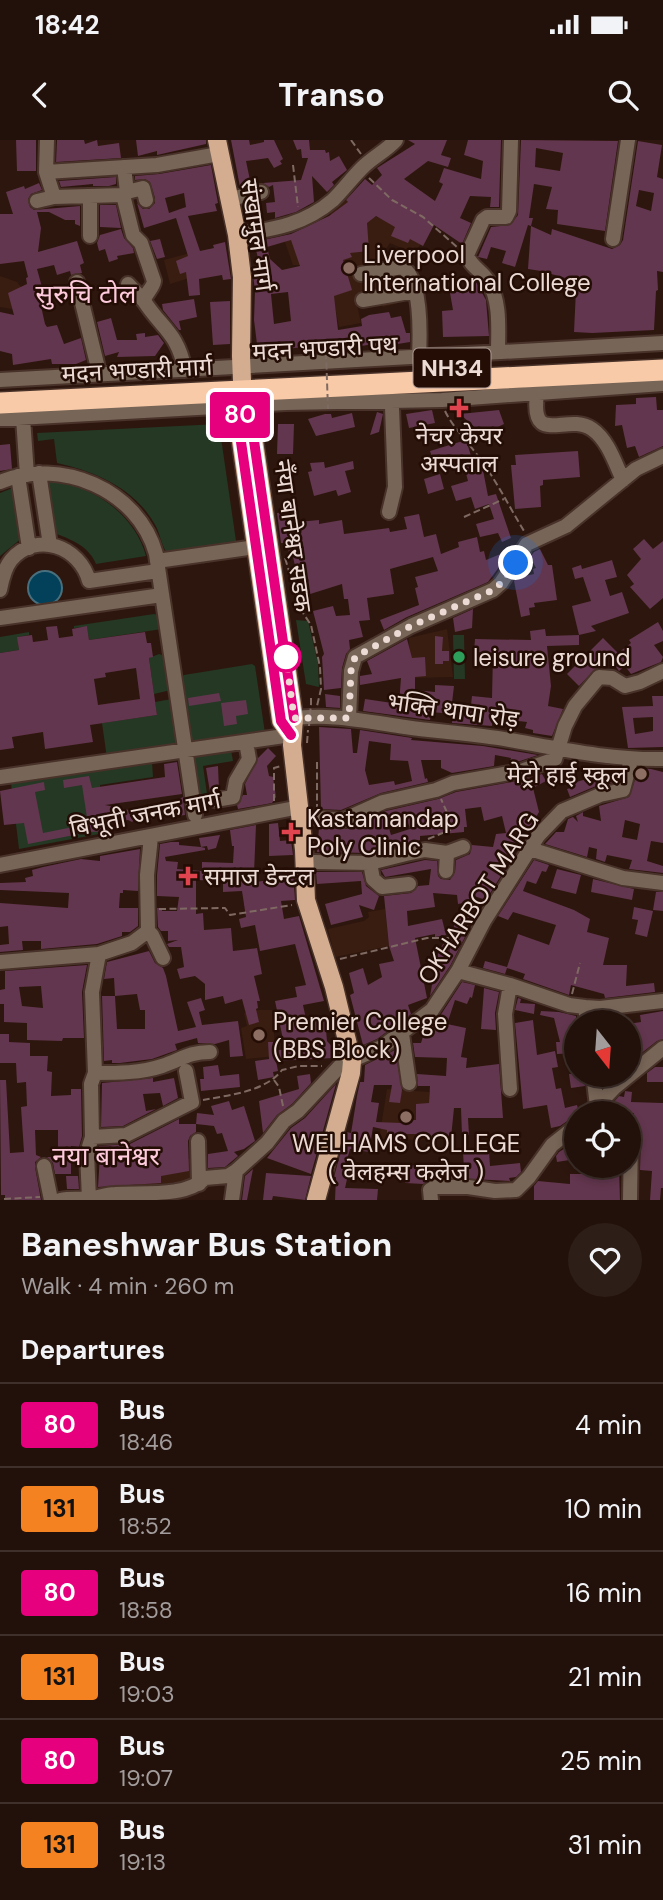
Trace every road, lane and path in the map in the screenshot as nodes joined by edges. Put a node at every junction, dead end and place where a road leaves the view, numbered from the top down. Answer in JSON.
{"nodes":[{"id":1,"x":47,"y":140,"type":"edge"},
{"id":2,"x":351,"y":140,"type":"edge"},
{"id":3,"x":396,"y":140,"type":"edge"},
{"id":4,"x":511,"y":140,"type":"edge"},
{"id":5,"x":628,"y":140,"type":"edge"},
{"id":6,"x":218,"y":147,"type":"edge"},
{"id":7,"x":293,"y":165,"type":"dead end"},
{"id":8,"x":365,"y":166,"type":"junction"},
{"id":9,"x":124,"y":167,"type":"junction"},
{"id":10,"x":46,"y":172,"type":"junction"},
{"id":11,"x":261,"y":192,"type":"dead end"},
{"id":12,"x":125,"y":193,"type":"junction"},
{"id":13,"x":54,"y":197,"type":"junction"},
{"id":14,"x":90,"y":197,"type":"junction"},
{"id":15,"x":230,"y":199,"type":"junction"},
{"id":16,"x":146,"y":200,"type":"dead end"},
{"id":17,"x":37,"y":201,"type":"dead end"},
{"id":18,"x":300,"y":222,"type":"junction"},
{"id":19,"x":237,"y":234,"type":"junction"},
{"id":20,"x":90,"y":236,"type":"dead end"},
{"id":21,"x":613,"y":239,"type":"dead end"},
{"id":22,"x":467,"y":255,"type":"junction"},
{"id":23,"x":361,"y":274,"type":"dead end"},
{"id":24,"x":77,"y":282,"type":"dead end"},
{"id":25,"x":128,"y":284,"type":"dead end"},
{"id":26,"x":415,"y":291,"type":"junction"},
{"id":27,"x":363,"y":300,"type":"dead end"},
{"id":28,"x":144,"y":301,"type":"junction"},
{"id":29,"x":663,"y":343,"type":"edge"},
{"id":30,"x":326,"y":352,"type":"dead end"},
{"id":31,"x":498,"y":352,"type":"junction"},
{"id":32,"x":418,"y":356,"type":"junction"},
{"id":33,"x":663,"y":359,"type":"edge"},
{"id":34,"x":185,"y":370,"type":"junction"},
{"id":35,"x":663,"y":370,"type":"edge"},
{"id":36,"x":97,"y":374,"type":"junction"},
{"id":37,"x":663,"y":384,"type":"edge"},
{"id":38,"x":242,"y":386,"type":"junction"},
{"id":39,"x":537,"y":394,"type":"junction"},
{"id":40,"x":18,"y":398,"type":"edge"},
{"id":41,"x":392,"y":407,"type":"dead end"},
{"id":42,"x":328,"y":409,"type":"dead end"},
{"id":43,"x":445,"y":413,"type":"dead end"},
{"id":44,"x":0,"y":419,"type":"edge"},
{"id":45,"x":663,"y":457,"type":"edge"},
{"id":46,"x":28,"y":475,"type":"junction"},
{"id":47,"x":624,"y":480,"type":"junction"},
{"id":48,"x":0,"y":482,"type":"edge"},
{"id":49,"x":505,"y":499,"type":"junction"},
{"id":50,"x":389,"y":512,"type":"dead end"},
{"id":51,"x":464,"y":517,"type":"dead end"},
{"id":52,"x":530,"y":541,"type":"junction"},
{"id":53,"x":50,"y":545,"type":"junction"},
{"id":54,"x":256,"y":547,"type":"junction"},
{"id":55,"x":29,"y":548,"type":"junction"},
{"id":56,"x":283,"y":549,"type":"dead end"},
{"id":57,"x":157,"y":566,"type":"junction"},
{"id":58,"x":0,"y":590,"type":"edge"},
{"id":59,"x":162,"y":595,"type":"junction"},
{"id":60,"x":0,"y":618,"type":"edge"},
{"id":61,"x":663,"y":671,"type":"edge"},
{"id":62,"x":312,"y":698,"type":"dead end"},
{"id":63,"x":349,"y":718,"type":"junction"},
{"id":64,"x":301,"y":723,"type":"junction"},
{"id":65,"x":246,"y":742,"type":"junction"},
{"id":66,"x":558,"y":750,"type":"junction"},
{"id":67,"x":184,"y":751,"type":"junction"},
{"id":68,"x":663,"y":759,"type":"edge"},
{"id":69,"x":631,"y":760,"type":"junction"},
{"id":70,"x":317,"y":762,"type":"dead end"},
{"id":71,"x":0,"y":777,"type":"edge"},
{"id":72,"x":436,"y":790,"type":"junction"},
{"id":73,"x":215,"y":800,"type":"dead end"},
{"id":74,"x":300,"y":807,"type":"junction"},
{"id":75,"x":195,"y":815,"type":"dead end"},
{"id":76,"x":317,"y":818,"type":"joint"},
{"id":77,"x":151,"y":837,"type":"junction"},
{"id":78,"x":463,"y":847,"type":"dead end"},
{"id":79,"x":530,"y":849,"type":"junction"},
{"id":80,"x":431,"y":852,"type":"junction"},
{"id":81,"x":447,"y":853,"type":"junction"},
{"id":82,"x":314,"y":862,"type":"dead end"},
{"id":83,"x":370,"y":863,"type":"junction"},
{"id":84,"x":0,"y":866,"type":"edge"},
{"id":85,"x":446,"y":871,"type":"dead end"},
{"id":86,"x":409,"y":884,"type":"dead end"},
{"id":87,"x":663,"y":884,"type":"edge"},
{"id":88,"x":306,"y":900,"type":"junction"},
{"id":89,"x":147,"y":909,"type":"junction"},
{"id":90,"x":148,"y":931,"type":"junction"},
{"id":91,"x":462,"y":949,"type":"dead end"},
{"id":92,"x":99,"y":954,"type":"junction"},
{"id":93,"x":163,"y":958,"type":"dead end"},
{"id":94,"x":335,"y":960,"type":"dead end"},
{"id":95,"x":0,"y":962,"type":"edge"},
{"id":96,"x":580,"y":963,"type":"dead end"},
{"id":97,"x":458,"y":971,"type":"junction"},
{"id":98,"x":510,"y":985,"type":"junction"},
{"id":99,"x":663,"y":1001,"type":"edge"},
{"id":100,"x":569,"y":1005,"type":"junction"},
{"id":101,"x":585,"y":1007,"type":"junction"},
{"id":102,"x":585,"y":1010,"type":"edge"},
{"id":103,"x":402,"y":1034,"type":"junction"},
{"id":104,"x":663,"y":1048,"type":"edge"},
{"id":105,"x":210,"y":1052,"type":"dead end"},
{"id":106,"x":346,"y":1063,"type":"junction"},
{"id":107,"x":186,"y":1070,"type":"dead end"},
{"id":108,"x":95,"y":1073,"type":"junction"},
{"id":109,"x":274,"y":1080,"type":"junction"},
{"id":110,"x":409,"y":1083,"type":"dead end"},
{"id":111,"x":510,"y":1089,"type":"dead end"},
{"id":112,"x":602,"y":1101,"type":"edge"},
{"id":113,"x":192,"y":1102,"type":"junction"},
{"id":114,"x":284,"y":1121,"type":"junction"},
{"id":115,"x":564,"y":1136,"type":"edge"},
{"id":116,"x":92,"y":1137,"type":"junction"},
{"id":117,"x":198,"y":1141,"type":"dead end"},
{"id":118,"x":44,"y":1166,"type":"dead end"},
{"id":119,"x":236,"y":1171,"type":"junction"},
{"id":120,"x":630,"y":1178,"type":"edge"},
{"id":121,"x":199,"y":1184,"type":"junction"},
{"id":122,"x":435,"y":1193,"type":"edge"},
{"id":123,"x":141,"y":1197,"type":"edge"},
{"id":124,"x":54,"y":1198,"type":"edge"},
{"id":125,"x":4,"y":1199,"type":"edge"},
{"id":126,"x":89,"y":1199,"type":"edge"},
{"id":127,"x":232,"y":1200,"type":"edge"},
{"id":128,"x":316,"y":1200,"type":"edge"},
{"id":129,"x":630,"y":1200,"type":"edge"}],
"edges":[{"from":1,"to":10,"type":"street"},
{"from":2,"to":8,"type":"path"},
{"from":3,"to":8,"type":"street"},
{"from":4,"to":22,"type":"street"},
{"from":5,"to":21,"type":"street"},
{"from":6,"to":9,"type":"street"},
{"from":6,"to":15,"type":"main road","name":"संखामुल मार्ग"},
{"from":7,"to":18,"type":"path"},
{"from":8,"to":18,"type":"street"},
{"from":8,"to":22,"type":"path"},
{"from":9,"to":10,"type":"street"},
{"from":9,"to":12,"type":"street"},
{"from":10,"to":13,"type":"street"},
{"from":11,"to":15,"type":"street"},
{"from":12,"to":14,"type":"street"},
{"from":12,"to":16,"type":"street"},
{"from":12,"to":28,"type":"street"},
{"from":13,"to":14,"type":"street"},
{"from":13,"to":17,"type":"street"},
{"from":14,"to":20,"type":"street"},
{"from":15,"to":19,"type":"main road","name":"संखामुल मार्ग"},
{"from":18,"to":19,"type":"street"},
{"from":19,"to":38,"type":"main road","name":"संखामुल मार्ग"},
{"from":22,"to":31,"type":"street"},
{"from":23,"to":26,"type":"street"},
{"from":24,"to":36,"type":"street"},
{"from":25,"to":28,"type":"street"},
{"from":26,"to":27,"type":"street"},
{"from":26,"to":32,"type":"street"},
{"from":28,"to":34,"type":"street"},
{"from":29,"to":31,"type":"street"},
{"from":30,"to":42,"type":"path","bridge":true},
{"from":31,"to":32,"type":"street"},
{"from":32,"to":38,"type":"street"},
{"from":33,"to":38,"type":"highway","name":"मदन भण्डारी पथ","number":"NH34"},
{"from":34,"to":36,"type":"street"},
{"from":34,"to":38,"type":"street"},
{"from":35,"to":38,"type":"highway","name":"मदन भण्डारी पथ","number":"NH34"},
{"from":36,"to":40,"type":"street"},
{"from":37,"to":39,"type":"street"},
{"from":38,"to":39,"type":"street"},
{"from":38,"to":40,"type":"highway","name":"मदन भण्डारी मार्ग","number":"NH34"},
{"from":38,"to":54,"type":"main road","name":"नँया बानेश्वर सडक"},
{"from":38,"to":64,"type":"main road","name":"नँया बानेश्वर सडक"},
{"from":39,"to":47,"type":"street"},
{"from":40,"to":44,"type":"street"},
{"from":40,"to":46,"type":"street"},
{"from":41,"to":50,"type":"street"},
{"from":43,"to":49,"type":"path"},
{"from":45,"to":47,"type":"street"},
{"from":46,"to":48,"type":"street"},
{"from":46,"to":53,"type":"street"},
{"from":46,"to":55,"type":"street"},
{"from":46,"to":57,"type":"street"},
{"from":47,"to":52,"type":"street"},
{"from":49,"to":51,"type":"path"},
{"from":49,"to":52,"type":"path"},
{"from":52,"to":63,"type":"street"},
{"from":53,"to":55,"type":"street"},
{"from":53,"to":57,"type":"street"},
{"from":54,"to":57,"type":"street"},
{"from":54,"to":64,"type":"main road","name":"नँया बानेश्वर सडक"},
{"from":55,"to":58,"type":"street"},
{"from":56,"to":64,"type":"path"},
{"from":57,"to":59,"type":"street"},
{"from":59,"to":60,"type":"street"},
{"from":59,"to":67,"type":"street"},
{"from":61,"to":66,"type":"street"},
{"from":62,"to":64,"type":"path"},
{"from":63,"to":64,"type":"street","name":"भक्ति थापा रोड़"},
{"from":63,"to":66,"type":"street","name":"भक्ति थापा रोड़"},
{"from":64,"to":65,"type":"street","name":"भक्ति थापा रोड़"},
{"from":64,"to":74,"type":"main road"},
{"from":65,"to":67,"type":"street","name":"भक्ति थापा रोड़"},
{"from":65,"to":73,"type":"street"},
{"from":66,"to":69,"type":"street","name":"भक्ति थापा रोड़"},
{"from":66,"to":72,"type":"street"},
{"from":67,"to":71,"type":"street","name":"भक्ति थापा रोड़"},
{"from":67,"to":75,"type":"street"},
{"from":68,"to":69,"type":"street","name":"भक्ति थापा रोड़"},
{"from":69,"to":79,"type":"street","name":"OKHARBOT MARG"},
{"from":70,"to":76,"type":"path"},
{"from":72,"to":76,"type":"street"},
{"from":72,"to":80,"type":"path"},
{"from":74,"to":77,"type":"street","name":"बिभूती जनक मार्ग"},
{"from":74,"to":88,"type":"main road"},
{"from":77,"to":84,"type":"street","name":"बिभूती जनक मार्ग"},
{"from":77,"to":89,"type":"street"},
{"from":78,"to":81,"type":"street"},
{"from":79,"to":87,"type":"street"},
{"from":79,"to":97,"type":"street","name":"OKHARBOT MARG"},
{"from":80,"to":81,"type":"street"},
{"from":80,"to":83,"type":"street"},
{"from":81,"to":85,"type":"street"},
{"from":82,"to":83,"type":"street"},
{"from":83,"to":86,"type":"street"},
{"from":88,"to":89,"type":"path"},
{"from":88,"to":106,"type":"main road"},
{"from":89,"to":90,"type":"street"},
{"from":90,"to":92,"type":"street"},
{"from":90,"to":93,"type":"street"},
{"from":91,"to":94,"type":"path"},
{"from":92,"to":95,"type":"street"},
{"from":92,"to":108,"type":"street"},
{"from":96,"to":100,"type":"path"},
{"from":97,"to":98,"type":"street"},
{"from":97,"to":103,"type":"street","name":"OKHARBOT MARG"},
{"from":98,"to":100,"type":"street"},
{"from":98,"to":111,"type":"street"},
{"from":99,"to":101,"type":"street"},
{"from":100,"to":101,"type":"street"},
{"from":101,"to":102,"type":"street"},
{"from":103,"to":106,"type":"street","name":"OKHARBOT MARG"},
{"from":103,"to":110,"type":"street"},
{"from":104,"to":112,"type":"street"},
{"from":105,"to":108,"type":"street"},
{"from":106,"to":109,"type":"path"},
{"from":106,"to":114,"type":"street","name":"OKHARBOT MARG"},
{"from":106,"to":128,"type":"main road"},
{"from":107,"to":113,"type":"street"},
{"from":108,"to":116,"type":"street"},
{"from":109,"to":113,"type":"path"},
{"from":109,"to":114,"type":"path"},
{"from":113,"to":116,"type":"street"},
{"from":114,"to":119,"type":"street","name":"OKHARBOT MARG"},
{"from":115,"to":122,"type":"street"},
{"from":116,"to":126,"type":"street"},
{"from":117,"to":121,"type":"street"},
{"from":118,"to":124,"type":"street"},
{"from":119,"to":121,"type":"street"},
{"from":119,"to":127,"type":"street"},
{"from":120,"to":129,"type":"street"},
{"from":121,"to":123,"type":"street"},
{"from":123,"to":126,"type":"street"},
{"from":124,"to":125,"type":"path"},
{"from":124,"to":126,"type":"street"}]}
